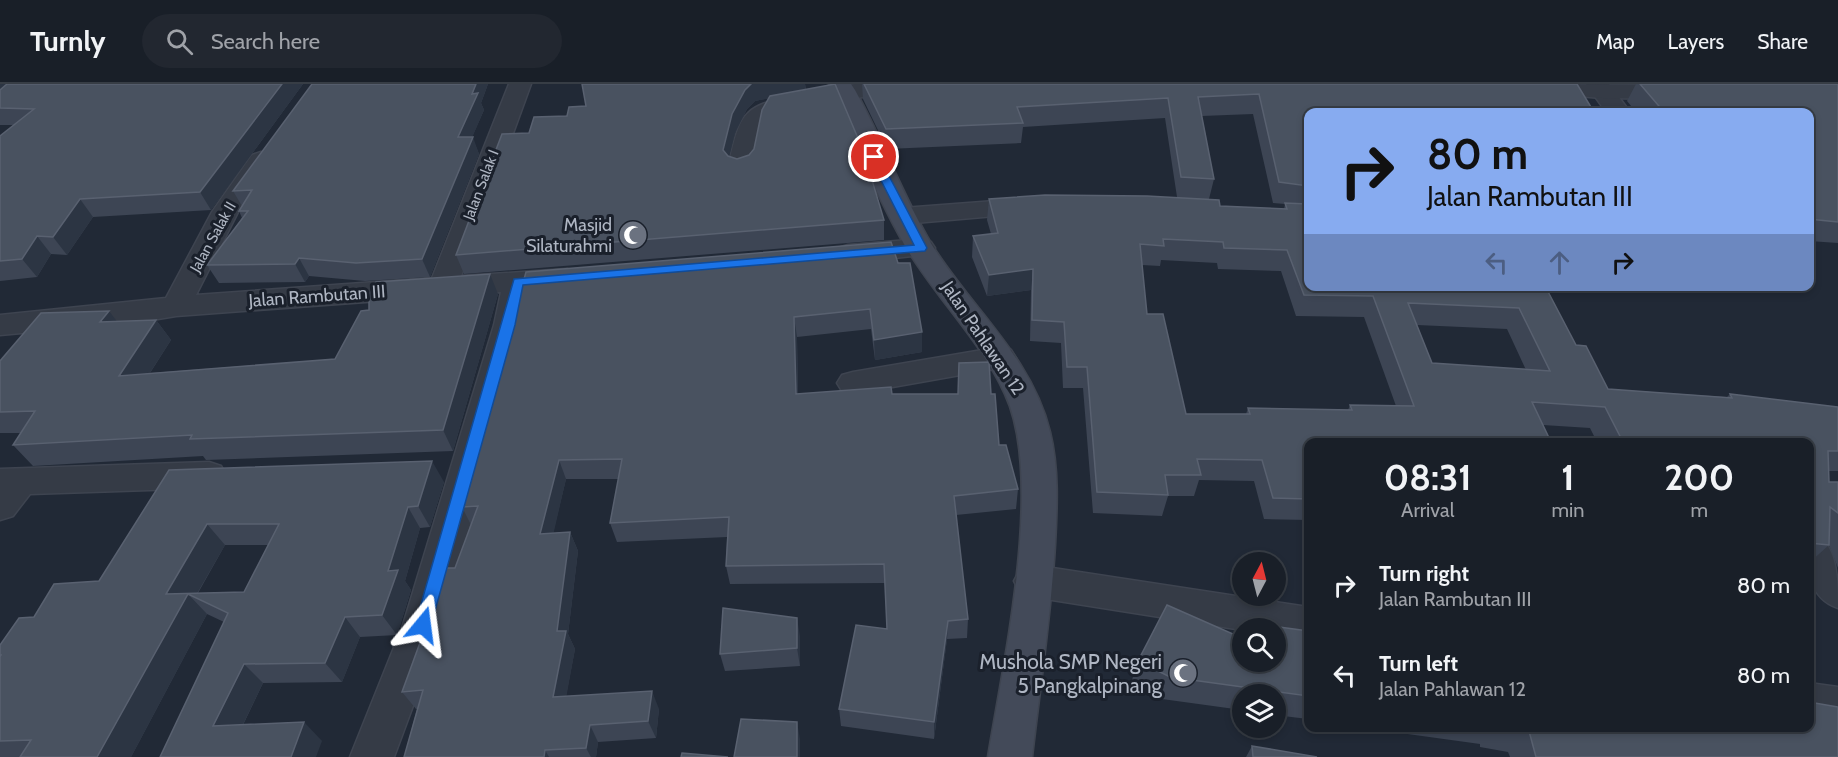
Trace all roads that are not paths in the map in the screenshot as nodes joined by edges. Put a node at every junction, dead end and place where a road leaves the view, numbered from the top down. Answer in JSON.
{"nodes":[{"id":1,"x":520,"y":84,"type":"edge"},
{"id":2,"x":919,"y":84,"type":"edge"},
{"id":3,"x":1515,"y":84,"type":"edge"},
{"id":4,"x":843,"y":88,"type":"edge"},
{"id":5,"x":1600,"y":88,"type":"edge"},
{"id":6,"x":1698,"y":92,"type":"edge"},
{"id":7,"x":1615,"y":108,"type":"edge"},
{"id":8,"x":277,"y":140,"type":"edge"},
{"id":9,"x":741,"y":168,"type":"edge"},
{"id":10,"x":1054,"y":205,"type":"edge"},
{"id":11,"x":903,"y":216,"type":"junction"},
{"id":12,"x":921,"y":248,"type":"junction"},
{"id":13,"x":820,"y":256,"type":"edge"},
{"id":14,"x":588,"y":276,"type":"edge"},
{"id":15,"x":518,"y":282,"type":"junction"},
{"id":16,"x":443,"y":287,"type":"junction"},
{"id":17,"x":176,"y":306,"type":"junction"},
{"id":18,"x":0,"y":325,"type":"edge"},
{"id":19,"x":1000,"y":358,"type":"junction"},
{"id":20,"x":853,"y":383,"type":"dead end"},
{"id":21,"x":468,"y":466,"type":"junction"},
{"id":22,"x":433,"y":467,"type":"edge"},
{"id":23,"x":244,"y":474,"type":"edge"},
{"id":24,"x":7,"y":490,"type":"edge"},
{"id":25,"x":1814,"y":553,"type":"edge"},
{"id":26,"x":1033,"y":581,"type":"junction"},
{"id":27,"x":1838,"y":592,"type":"edge"},
{"id":28,"x":1304,"y":623,"type":"edge"},
{"id":29,"x":1814,"y":703,"type":"edge"},
{"id":30,"x":1838,"y":706,"type":"edge"},
{"id":31,"x":372,"y":757,"type":"edge"},
{"id":32,"x":1010,"y":757,"type":"edge"}],
"edges":[{"from":1,"to":16,"type":"street","name":"Jalan Salak I"},
{"from":2,"to":4,"type":"street"},
{"from":3,"to":5,"type":"street"},
{"from":4,"to":9,"type":"street"},
{"from":4,"to":11,"type":"main road","name":"Jalan Pahlawan 12"},
{"from":5,"to":6,"type":"street"},
{"from":5,"to":7,"type":"street"},
{"from":8,"to":17,"type":"street","name":"Jalan Salak II"},
{"from":10,"to":11,"type":"street"},
{"from":11,"to":12,"type":"main road","name":"Jalan Pahlawan 12"},
{"from":12,"to":13,"type":"street"},
{"from":12,"to":19,"type":"main road","name":"Jalan Pahlawan 12"},
{"from":14,"to":15,"type":"street","name":"Jalan Rambutan III"},
{"from":15,"to":16,"type":"street","name":"Jalan Rambutan III"},
{"from":15,"to":21,"type":"street"},
{"from":16,"to":17,"type":"street","name":"Jalan Rambutan III"},
{"from":17,"to":18,"type":"street","name":"Jalan Rambutan III"},
{"from":19,"to":20,"type":"street"},
{"from":19,"to":26,"type":"main road","name":"Jalan Pahlawan 12"},
{"from":21,"to":22,"type":"street"},
{"from":21,"to":31,"type":"street"},
{"from":23,"to":24,"type":"street"},
{"from":25,"to":27,"type":"street"},
{"from":26,"to":28,"type":"street"},
{"from":26,"to":32,"type":"main road","name":"Jalan Pahlawan 12"},
{"from":29,"to":30,"type":"street"}]}
